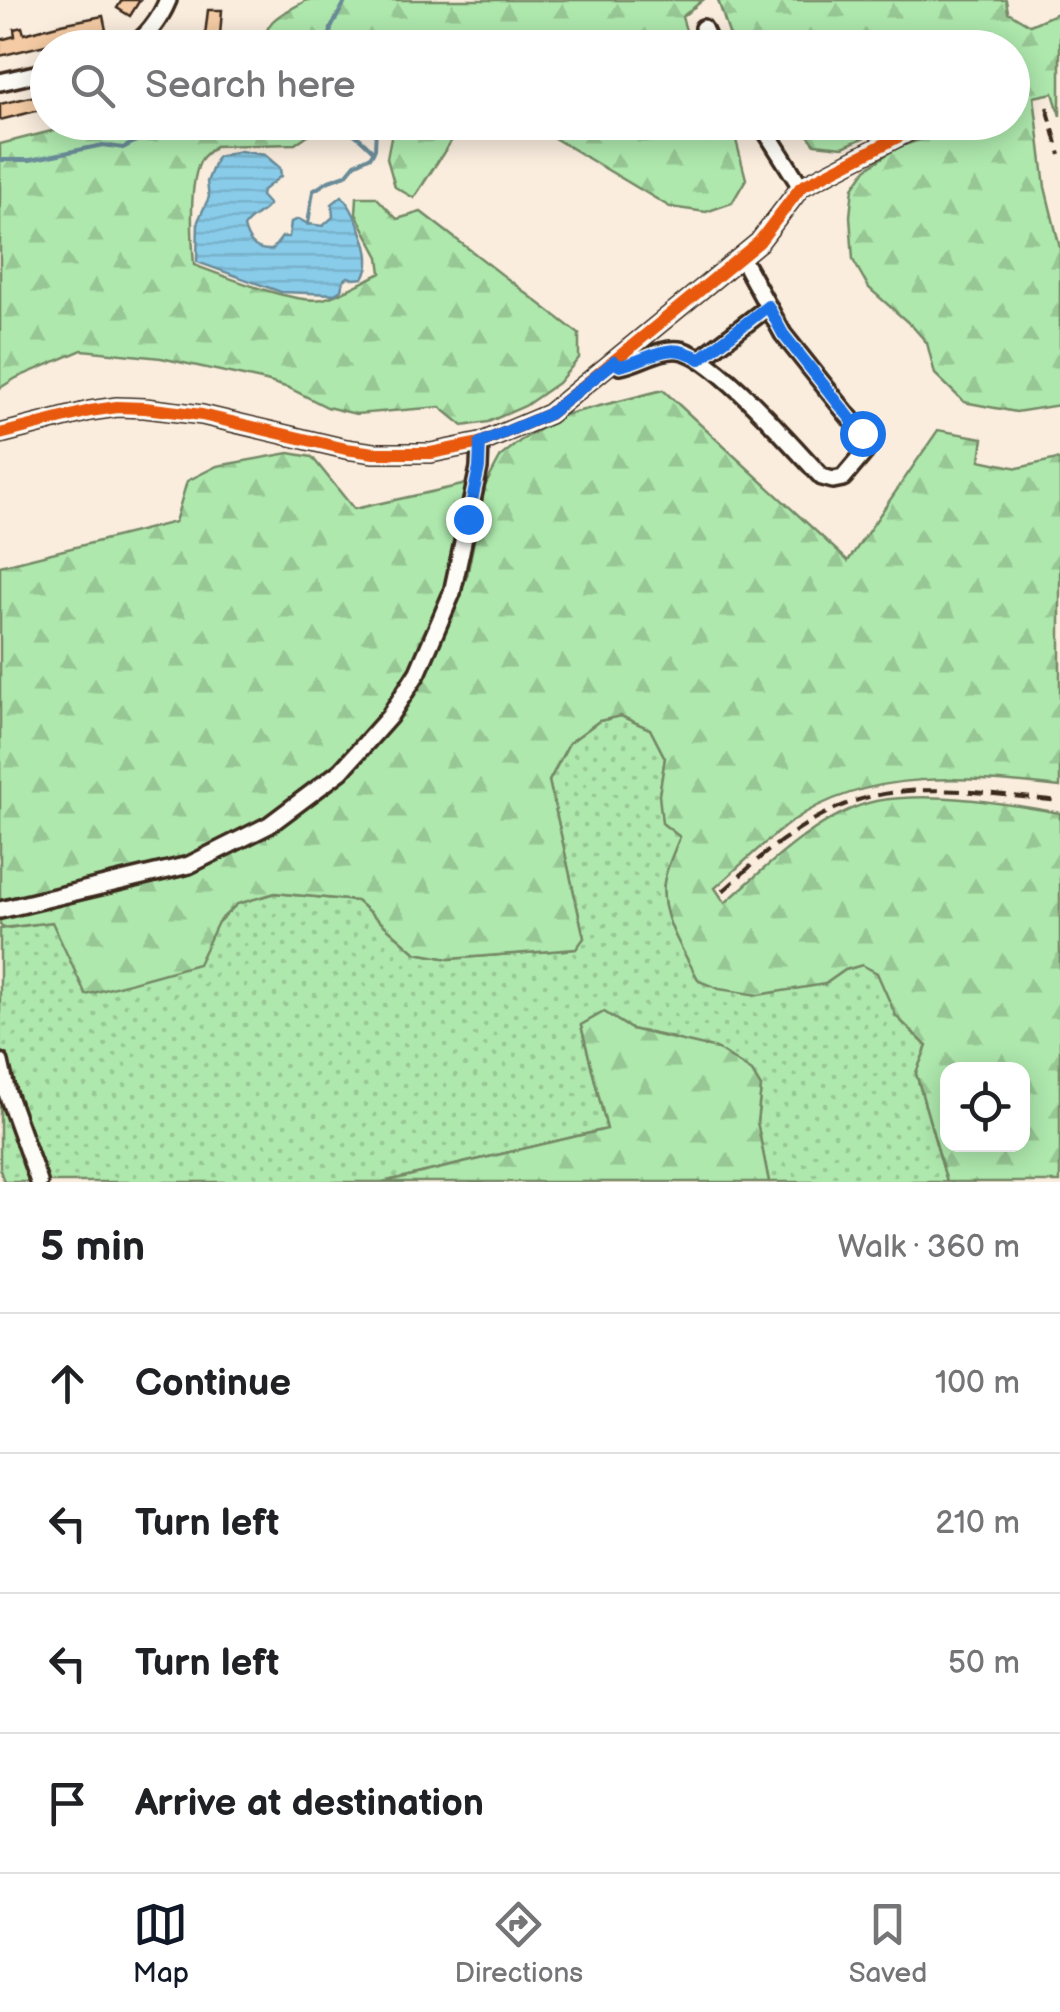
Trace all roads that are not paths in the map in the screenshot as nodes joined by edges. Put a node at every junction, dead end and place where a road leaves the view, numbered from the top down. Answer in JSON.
{"nodes":[{"id":1,"x":168,"y":0,"type":"edge"},
{"id":2,"x":150,"y":30,"type":"edge"},
{"id":3,"x":30,"y":75,"type":"edge"},
{"id":4,"x":0,"y":82,"type":"edge"},
{"id":5,"x":771,"y":140,"type":"edge"},
{"id":6,"x":893,"y":140,"type":"edge"},
{"id":7,"x":801,"y":187,"type":"junction"},
{"id":8,"x":741,"y":257,"type":"junction"},
{"id":9,"x":768,"y":306,"type":"junction"},
{"id":10,"x":700,"y":359,"type":"junction"},
{"id":11,"x":614,"y":362,"type":"junction"},
{"id":12,"x":0,"y":434,"type":"edge"},
{"id":13,"x":480,"y":443,"type":"junction"},
{"id":14,"x":0,"y":910,"type":"edge"},
{"id":15,"x":0,"y":1062,"type":"edge"},
{"id":16,"x":39,"y":1182,"type":"edge"}],
"edges":[{"from":1,"to":2,"type":"street"},
{"from":3,"to":4,"type":"street"},
{"from":5,"to":7,"type":"street"},
{"from":6,"to":7,"type":"street"},
{"from":7,"to":8,"type":"street"},
{"from":8,"to":9,"type":"street"},
{"from":8,"to":11,"type":"street"},
{"from":9,"to":10,"type":"street"},
{"from":9,"to":10,"type":"street"},
{"from":10,"to":11,"type":"street"},
{"from":11,"to":13,"type":"street"},
{"from":12,"to":13,"type":"street"},
{"from":13,"to":14,"type":"street"},
{"from":15,"to":16,"type":"street"}]}
